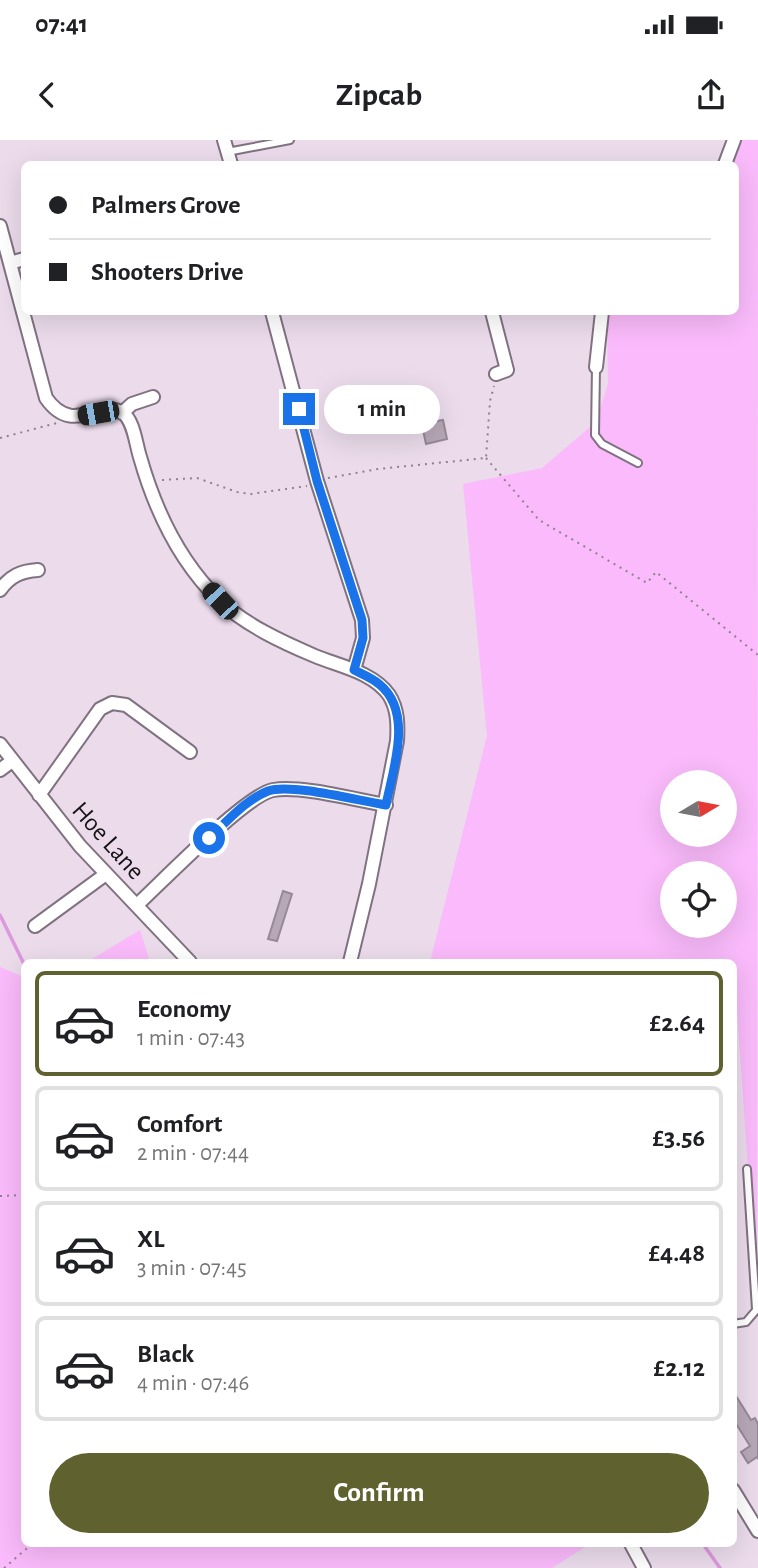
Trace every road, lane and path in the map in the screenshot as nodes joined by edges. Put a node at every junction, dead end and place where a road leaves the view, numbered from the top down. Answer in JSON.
{"nodes":[{"id":1,"x":290,"y":140,"type":"edge"},
{"id":2,"x":734,"y":140,"type":"edge"},
{"id":3,"x":228,"y":152,"type":"edge"},
{"id":4,"x":726,"y":161,"type":"edge"},
{"id":5,"x":0,"y":226,"type":"edge"},
{"id":6,"x":21,"y":261,"type":"edge"},
{"id":7,"x":10,"y":263,"type":"junction"},
{"id":8,"x":21,"y":304,"type":"edge"},
{"id":9,"x":24,"y":315,"type":"edge"},
{"id":10,"x":273,"y":315,"type":"edge"},
{"id":11,"x":493,"y":315,"type":"edge"},
{"id":12,"x":602,"y":315,"type":"edge"},
{"id":13,"x":596,"y":368,"type":"joint"},
{"id":14,"x":508,"y":370,"type":"joint"},
{"id":15,"x":153,"y":397,"type":"dead end"},
{"id":16,"x":60,"y":412,"type":"junction"},
{"id":17,"x":122,"y":413,"type":"junction"},
{"id":18,"x":0,"y":438,"type":"edge"},
{"id":19,"x":486,"y":458,"type":"junction"},
{"id":20,"x":638,"y":463,"type":"dead end"},
{"id":21,"x":147,"y":481,"type":"junction"},
{"id":22,"x":318,"y":483,"type":"junction"},
{"id":23,"x":38,"y":570,"type":"dead end"},
{"id":24,"x":0,"y":590,"type":"edge"},
{"id":25,"x":758,"y":655,"type":"edge"},
{"id":26,"x":354,"y":670,"type":"junction"},
{"id":27,"x":0,"y":744,"type":"edge"},
{"id":28,"x":190,"y":752,"type":"dead end"},
{"id":29,"x":12,"y":761,"type":"junction"},
{"id":30,"x":0,"y":770,"type":"edge"},
{"id":31,"x":39,"y":795,"type":"junction"},
{"id":32,"x":386,"y":805,"type":"junction"},
{"id":33,"x":106,"y":874,"type":"junction"},
{"id":34,"x":137,"y":905,"type":"junction"},
{"id":35,"x":35,"y":926,"type":"dead end"},
{"id":36,"x":187,"y":959,"type":"edge"},
{"id":37,"x":350,"y":959,"type":"edge"},
{"id":38,"x":747,"y":1169,"type":"dead end"},
{"id":39,"x":21,"y":1195,"type":"edge"},
{"id":40,"x":0,"y":1196,"type":"edge"},
{"id":41,"x":757,"y":1309,"type":"edge"},
{"id":42,"x":737,"y":1323,"type":"edge"},
{"id":43,"x":737,"y":1496,"type":"edge"},
{"id":44,"x":758,"y":1530,"type":"edge"},
{"id":45,"x":28,"y":1547,"type":"edge"},
{"id":46,"x":633,"y":1547,"type":"edge"},
{"id":47,"x":4,"y":1568,"type":"edge"},
{"id":48,"x":644,"y":1568,"type":"edge"}],
"edges":[{"from":1,"to":3,"type":"lane"},
{"from":2,"to":4,"type":"street"},
{"from":5,"to":7,"type":"street"},
{"from":6,"to":7,"type":"street"},
{"from":7,"to":8,"type":"street"},
{"from":9,"to":16,"type":"street"},
{"from":10,"to":22,"type":"street"},
{"from":11,"to":14,"type":"street"},
{"from":12,"to":13,"type":"street"},
{"from":13,"to":20,"type":"lane"},
{"from":14,"to":19,"type":"path"},
{"from":15,"to":17,"type":"street"},
{"from":16,"to":17,"type":"street"},
{"from":16,"to":18,"type":"path"},
{"from":17,"to":21,"type":"street"},
{"from":19,"to":22,"type":"path"},
{"from":19,"to":25,"type":"path"},
{"from":21,"to":22,"type":"path"},
{"from":21,"to":26,"type":"street"},
{"from":22,"to":26,"type":"street"},
{"from":23,"to":24,"type":"street"},
{"from":26,"to":32,"type":"street"},
{"from":27,"to":29,"type":"street","name":"Hoe Lane"},
{"from":28,"to":31,"type":"street"},
{"from":29,"to":30,"type":"street"},
{"from":29,"to":31,"type":"street","name":"Hoe Lane"},
{"from":31,"to":33,"type":"street","name":"Hoe Lane"},
{"from":32,"to":34,"type":"street"},
{"from":32,"to":37,"type":"street"},
{"from":33,"to":34,"type":"street","name":"Hoe Lane"},
{"from":33,"to":35,"type":"street"},
{"from":34,"to":36,"type":"street","name":"Hoe Lane"},
{"from":38,"to":41,"type":"lane"},
{"from":39,"to":40,"type":"path"},
{"from":41,"to":42,"type":"lane"},
{"from":43,"to":44,"type":"street"},
{"from":45,"to":47,"type":"path"},
{"from":46,"to":48,"type":"street"}]}
